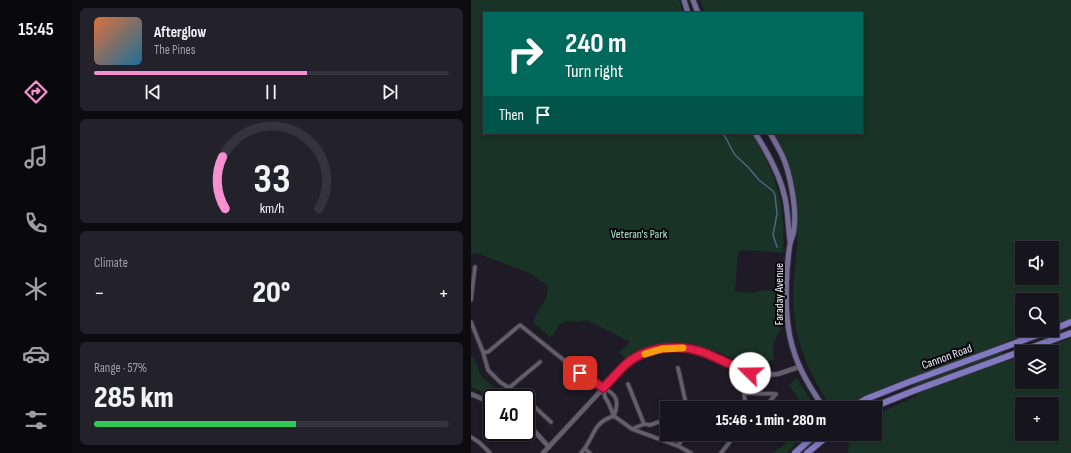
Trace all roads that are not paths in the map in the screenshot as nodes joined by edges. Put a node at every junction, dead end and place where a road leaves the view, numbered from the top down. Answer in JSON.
{"nodes":[{"id":1,"x":683,"y":0,"type":"edge"},
{"id":2,"x":693,"y":0,"type":"edge"},
{"id":3,"x":688,"y":12,"type":"edge"},
{"id":4,"x":698,"y":12,"type":"edge"},
{"id":5,"x":756,"y":134,"type":"edge"},
{"id":6,"x":771,"y":134,"type":"edge"},
{"id":7,"x":790,"y":244,"type":"junction"},
{"id":8,"x":475,"y":267,"type":"dead end"},
{"id":9,"x":471,"y":300,"type":"edge"},
{"id":10,"x":471,"y":322,"type":"edge"},
{"id":11,"x":1071,"y":322,"type":"edge"},
{"id":12,"x":1059,"y":327,"type":"edge"},
{"id":13,"x":1071,"y":333,"type":"edge"},
{"id":14,"x":1032,"y":337,"type":"edge"},
{"id":15,"x":483,"y":352,"type":"junction"},
{"id":16,"x":540,"y":362,"type":"dead end"},
{"id":17,"x":799,"y":367,"type":"junction"},
{"id":18,"x":677,"y":368,"type":"dead end"},
{"id":19,"x":628,"y":384,"type":"dead end"},
{"id":20,"x":509,"y":388,"type":"joint"},
{"id":21,"x":603,"y":388,"type":"junction"},
{"id":22,"x":471,"y":394,"type":"edge"},
{"id":23,"x":483,"y":399,"type":"edge"},
{"id":24,"x":685,"y":401,"type":"edge"},
{"id":25,"x":745,"y":401,"type":"edge"},
{"id":26,"x":770,"y":401,"type":"edge"},
{"id":27,"x":819,"y":401,"type":"edge"},
{"id":28,"x":863,"y":401,"type":"edge"},
{"id":29,"x":882,"y":404,"type":"edge"},
{"id":30,"x":535,"y":407,"type":"edge"},
{"id":31,"x":614,"y":416,"type":"junction"},
{"id":32,"x":660,"y":421,"type":"edge"},
{"id":33,"x":551,"y":422,"type":"dead end"},
{"id":34,"x":644,"y":424,"type":"junction"},
{"id":35,"x":632,"y":429,"type":"junction"},
{"id":36,"x":535,"y":432,"type":"edge"},
{"id":37,"x":471,"y":437,"type":"edge"},
{"id":38,"x":681,"y":441,"type":"edge"},
{"id":39,"x":730,"y":441,"type":"edge"},
{"id":40,"x":808,"y":441,"type":"edge"},
{"id":41,"x":822,"y":441,"type":"edge"},
{"id":42,"x":678,"y":446,"type":"junction"},
{"id":43,"x":549,"y":447,"type":"junction"},
{"id":44,"x":585,"y":449,"type":"junction"},
{"id":45,"x":490,"y":453,"type":"edge"},
{"id":46,"x":543,"y":453,"type":"edge"},
{"id":47,"x":581,"y":453,"type":"edge"},
{"id":48,"x":590,"y":453,"type":"edge"},
{"id":49,"x":691,"y":453,"type":"edge"},
{"id":50,"x":721,"y":453,"type":"edge"},
{"id":51,"x":795,"y":453,"type":"edge"},
{"id":52,"x":807,"y":453,"type":"edge"}],
"edges":[{"from":1,"to":3,"type":"main road"},
{"from":2,"to":4,"type":"main road"},
{"from":5,"to":7,"type":"main road","name":"Faraday Avenue"},
{"from":6,"to":7,"type":"main road","name":"Faraday Avenue"},
{"from":7,"to":17,"type":"main road","name":"Faraday Avenue"},
{"from":8,"to":9,"type":"street"},
{"from":10,"to":15,"type":"street"},
{"from":11,"to":12,"type":"main road","name":"Cannon Road"},
{"from":13,"to":29,"type":"main road","name":"Cannon Road"},
{"from":14,"to":28,"type":"main road","name":"Cannon Road"},
{"from":15,"to":20,"type":"street"},
{"from":15,"to":21,"type":"street"},
{"from":16,"to":20,"type":"street"},
{"from":17,"to":21,"type":"street"},
{"from":17,"to":27,"type":"main road","name":"Faraday Avenue"},
{"from":18,"to":24,"type":"street"},
{"from":19,"to":34,"type":"street"},
{"from":21,"to":31,"type":"street"},
{"from":21,"to":31,"type":"street"},
{"from":21,"to":43,"type":"street"},
{"from":22,"to":23,"type":"street"},
{"from":25,"to":26,"type":"street"},
{"from":30,"to":33,"type":"street"},
{"from":31,"to":35,"type":"street"},
{"from":31,"to":44,"type":"street"},
{"from":32,"to":34,"type":"street"},
{"from":34,"to":35,"type":"street"},
{"from":35,"to":42,"type":"street"},
{"from":36,"to":43,"type":"street"},
{"from":37,"to":45,"type":"street"},
{"from":38,"to":42,"type":"street"},
{"from":39,"to":50,"type":"street"},
{"from":40,"to":51,"type":"main road"},
{"from":41,"to":52,"type":"main road"},
{"from":42,"to":49,"type":"street"},
{"from":43,"to":46,"type":"street"},
{"from":44,"to":47,"type":"street"},
{"from":44,"to":48,"type":"street"}]}
